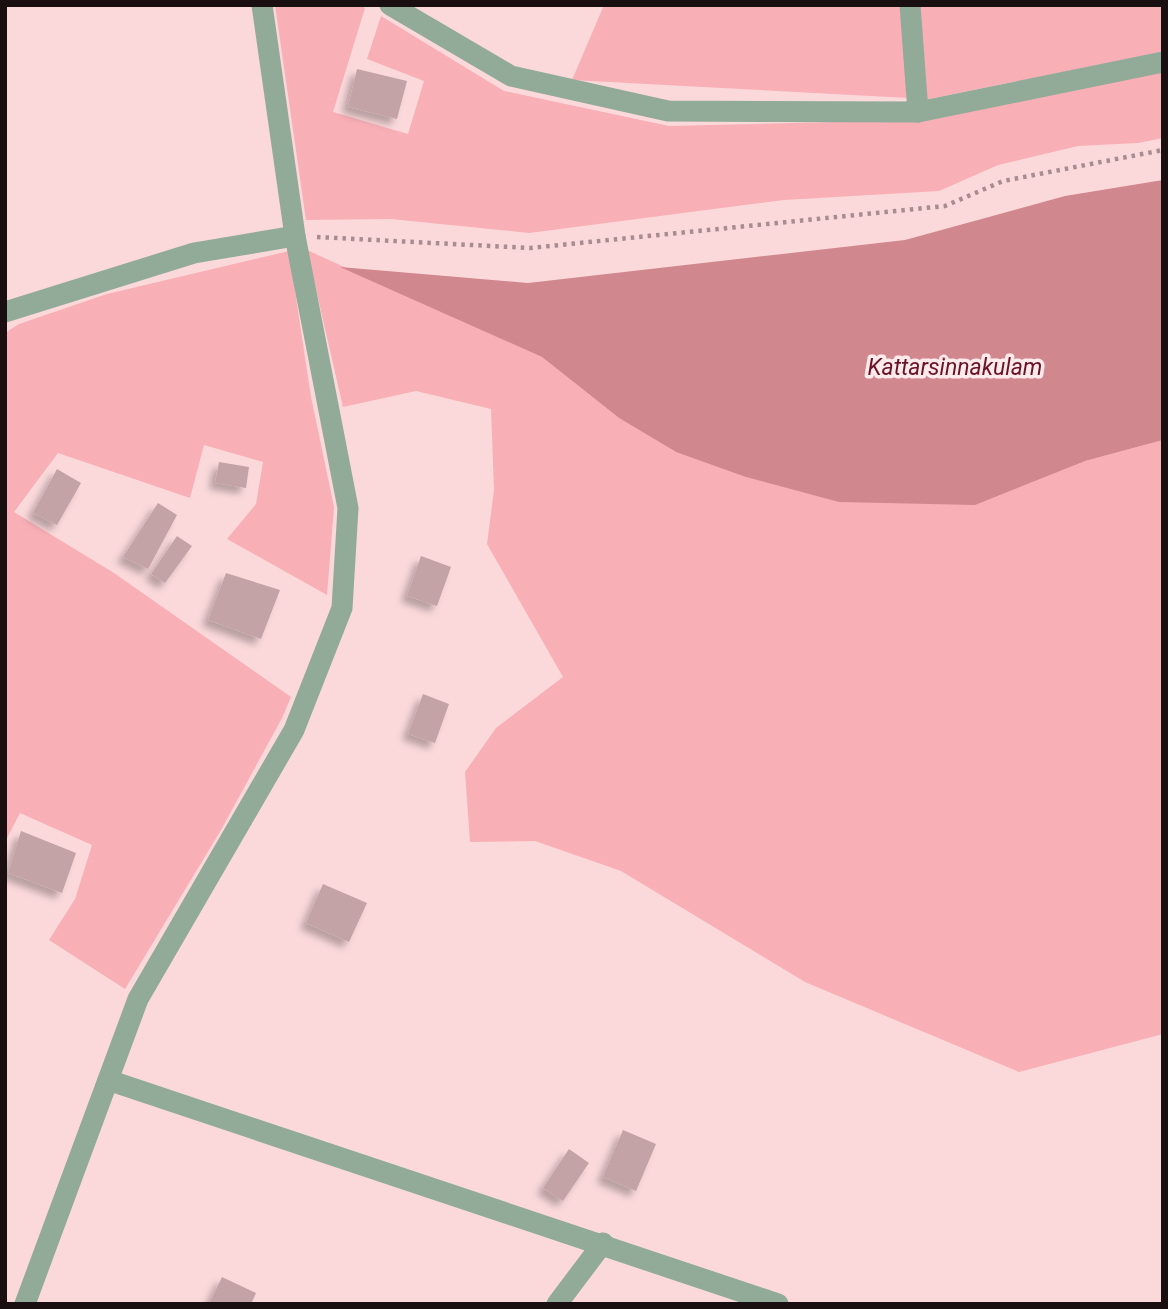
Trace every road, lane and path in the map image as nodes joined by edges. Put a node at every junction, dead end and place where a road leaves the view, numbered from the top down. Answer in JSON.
{"nodes":[{"id":1,"x":262,"y":5,"type":"edge"},
{"id":2,"x":390,"y":5,"type":"edge"},
{"id":3,"x":910,"y":5,"type":"edge"},
{"id":4,"x":1163,"y":62,"type":"edge"},
{"id":5,"x":918,"y":112,"type":"junction"},
{"id":6,"x":1163,"y":150,"type":"edge"},
{"id":7,"x":295,"y":236,"type":"junction"},
{"id":8,"x":5,"y":312,"type":"edge"},
{"id":9,"x":108,"y":1080,"type":"junction"},
{"id":10,"x":603,"y":1243,"type":"junction"},
{"id":11,"x":24,"y":1304,"type":"edge"},
{"id":12,"x":557,"y":1304,"type":"edge"},
{"id":13,"x":778,"y":1304,"type":"edge"}],
"edges":[{"from":1,"to":7,"type":"street"},
{"from":2,"to":5,"type":"street"},
{"from":3,"to":5,"type":"street"},
{"from":4,"to":5,"type":"street"},
{"from":6,"to":7,"type":"path"},
{"from":7,"to":8,"type":"street"},
{"from":7,"to":9,"type":"street"},
{"from":9,"to":10,"type":"street"},
{"from":9,"to":11,"type":"street"},
{"from":10,"to":12,"type":"street"},
{"from":10,"to":13,"type":"street"}]}
